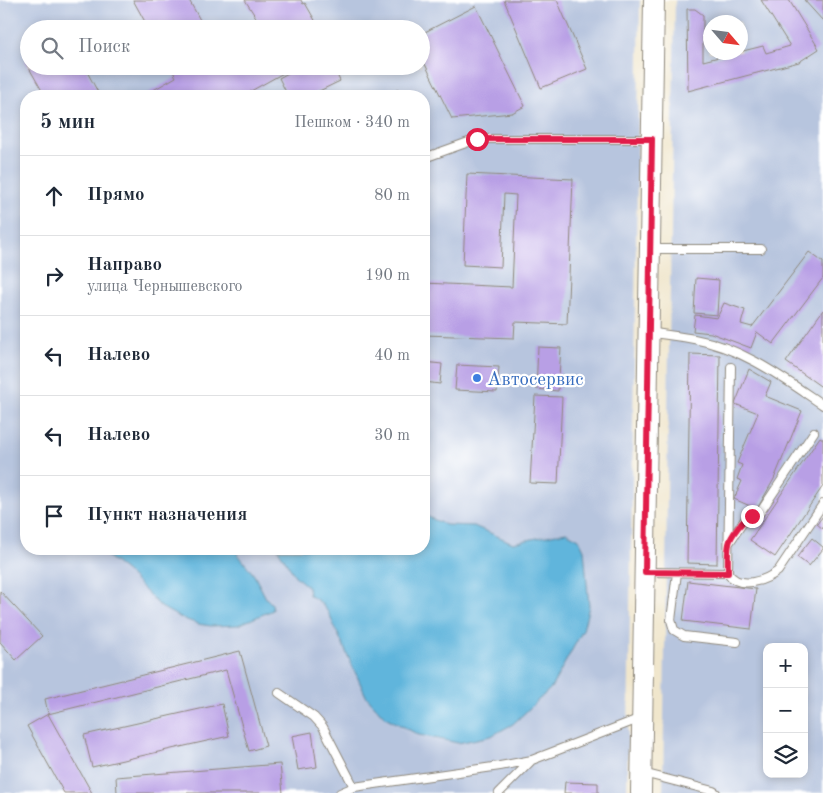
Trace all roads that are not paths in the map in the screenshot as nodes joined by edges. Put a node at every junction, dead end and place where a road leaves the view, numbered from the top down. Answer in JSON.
{"nodes":[{"id":1,"x":654,"y":0,"type":"edge"},
{"id":2,"x":652,"y":139,"type":"junction"},
{"id":3,"x":430,"y":156,"type":"edge"},
{"id":4,"x":650,"y":249,"type":"junction"},
{"id":5,"x":761,"y":249,"type":"dead end"},
{"id":6,"x":649,"y":332,"type":"junction"},
{"id":7,"x":731,"y":368,"type":"dead end"},
{"id":8,"x":823,"y":405,"type":"edge"},
{"id":9,"x":814,"y":432,"type":"dead end"},
{"id":10,"x":823,"y":504,"type":"edge"},
{"id":11,"x":729,"y":543,"type":"junction"},
{"id":12,"x":645,"y":572,"type":"junction"},
{"id":13,"x":677,"y":573,"type":"junction"},
{"id":14,"x":728,"y":573,"type":"junction"},
{"id":15,"x":737,"y":642,"type":"dead end"},
{"id":16,"x":279,"y":692,"type":"dead end"},
{"id":17,"x":642,"y":717,"type":"junction"},
{"id":18,"x":532,"y":760,"type":"junction"},
{"id":19,"x":642,"y":772,"type":"junction"},
{"id":20,"x":354,"y":787,"type":"junction"},
{"id":21,"x":340,"y":793,"type":"edge"},
{"id":22,"x":499,"y":793,"type":"edge"},
{"id":23,"x":641,"y":793,"type":"edge"},
{"id":24,"x":716,"y":793,"type":"edge"}],
"edges":[{"from":1,"to":2,"type":"main road"},
{"from":2,"to":3,"type":"lane"},
{"from":2,"to":4,"type":"main road"},
{"from":4,"to":5,"type":"lane"},
{"from":4,"to":6,"type":"main road"},
{"from":6,"to":8,"type":"lane"},
{"from":6,"to":12,"type":"main road"},
{"from":7,"to":11,"type":"lane"},
{"from":9,"to":11,"type":"lane"},
{"from":10,"to":14,"type":"lane"},
{"from":11,"to":14,"type":"lane"},
{"from":12,"to":13,"type":"lane"},
{"from":12,"to":17,"type":"main road"},
{"from":13,"to":14,"type":"lane"},
{"from":13,"to":15,"type":"lane"},
{"from":16,"to":20,"type":"lane"},
{"from":17,"to":18,"type":"lane"},
{"from":17,"to":19,"type":"main road"},
{"from":18,"to":20,"type":"lane"},
{"from":18,"to":22,"type":"lane"},
{"from":19,"to":23,"type":"main road"},
{"from":19,"to":24,"type":"lane"},
{"from":20,"to":21,"type":"lane"}]}
